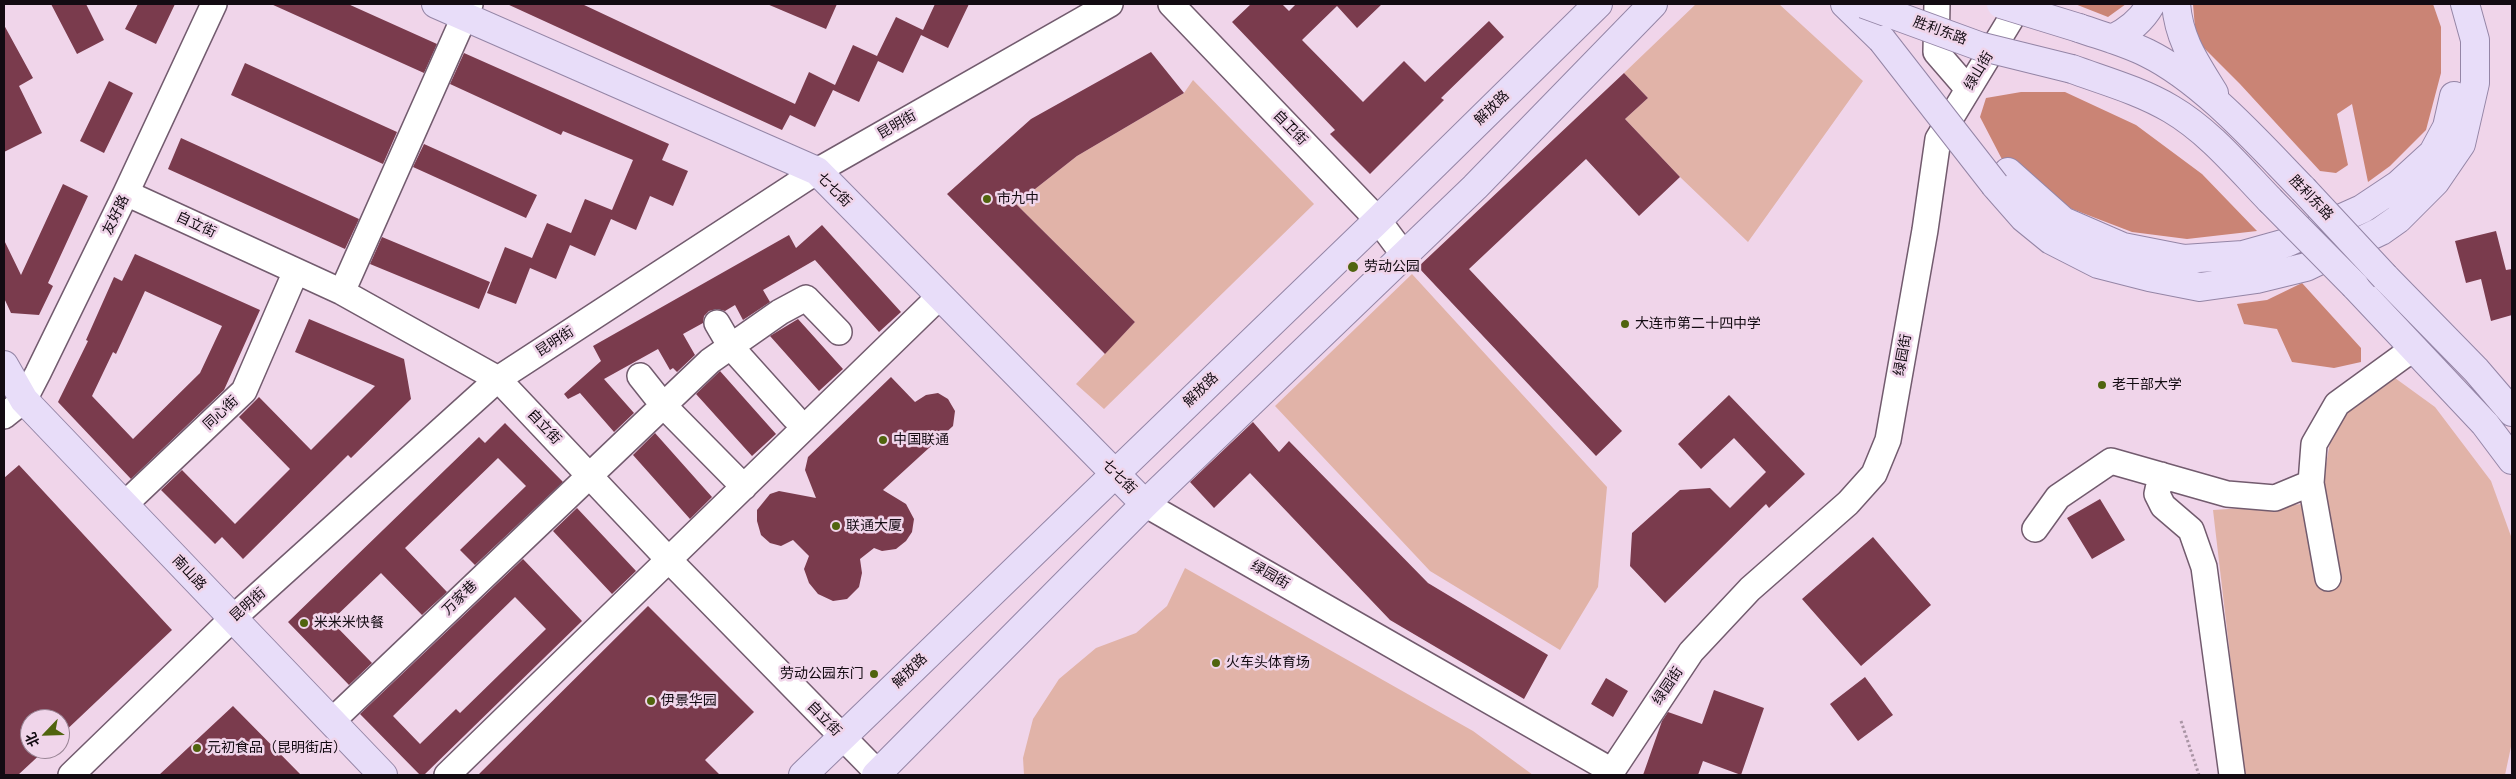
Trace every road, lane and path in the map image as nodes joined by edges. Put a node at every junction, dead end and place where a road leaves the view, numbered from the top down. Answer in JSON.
{"nodes":[{"id":1,"x":214,"y":4,"type":"edge"},
{"id":2,"x":436,"y":4,"type":"edge"},
{"id":3,"x":1110,"y":4,"type":"edge"},
{"id":4,"x":1171,"y":4,"type":"edge"},
{"id":5,"x":1598,"y":4,"type":"edge"},
{"id":6,"x":1654,"y":4,"type":"edge"},
{"id":7,"x":1845,"y":4,"type":"edge"},
{"id":8,"x":1864,"y":4,"type":"edge"},
{"id":9,"x":1876,"y":4,"type":"edge"},
{"id":10,"x":1937,"y":4,"type":"edge"},
{"id":11,"x":2001,"y":4,"type":"edge"},
{"id":12,"x":2020,"y":4,"type":"edge"},
{"id":13,"x":2151,"y":4,"type":"edge"},
{"id":14,"x":2176,"y":4,"type":"edge"},
{"id":15,"x":2448,"y":4,"type":"edge"},
{"id":16,"x":2465,"y":4,"type":"edge"},
{"id":17,"x":467,"y":10,"type":"edge"},
{"id":18,"x":1890,"y":36,"type":"junction"},
{"id":19,"x":2112,"y":39,"type":"junction"},
{"id":20,"x":1968,"y":89,"type":"junction"},
{"id":21,"x":2222,"y":107,"type":"junction"},
{"id":22,"x":1938,"y":139,"type":"joint"},
{"id":23,"x":817,"y":171,"type":"junction"},
{"id":24,"x":2002,"y":178,"type":"junction"},
{"id":25,"x":126,"y":193,"type":"junction"},
{"id":26,"x":1378,"y":220,"type":"junction"},
{"id":27,"x":1404,"y":254,"type":"junction"},
{"id":28,"x":296,"y":271,"type":"junction"},
{"id":29,"x":342,"y":292,"type":"junction"},
{"id":30,"x":939,"y":297,"type":"junction"},
{"id":31,"x":717,"y":323,"type":"dead end"},
{"id":32,"x":840,"y":332,"type":"dead end"},
{"id":33,"x":730,"y":347,"type":"junction"},
{"id":34,"x":2414,"y":348,"type":"junction"},
{"id":35,"x":4,"y":365,"type":"edge"},
{"id":36,"x":640,"y":376,"type":"dead end"},
{"id":37,"x":498,"y":379,"type":"junction"},
{"id":38,"x":663,"y":405,"type":"junction"},
{"id":39,"x":14,"y":408,"type":"edge"},
{"id":40,"x":2512,"y":412,"type":"edge"},
{"id":41,"x":794,"y":417,"type":"dead end"},
{"id":42,"x":2512,"y":460,"type":"edge"},
{"id":43,"x":1114,"y":472,"type":"junction"},
{"id":44,"x":589,"y":475,"type":"junction"},
{"id":45,"x":2160,"y":475,"type":"junction"},
{"id":46,"x":2311,"y":483,"type":"junction"},
{"id":47,"x":744,"y":487,"type":"junction"},
{"id":48,"x":1145,"y":504,"type":"junction"},
{"id":49,"x":124,"y":505,"type":"junction"},
{"id":50,"x":2035,"y":529,"type":"dead end"},
{"id":51,"x":668,"y":559,"type":"junction"},
{"id":52,"x":2328,"y":578,"type":"dead end"},
{"id":53,"x":232,"y":619,"type":"junction"},
{"id":54,"x":332,"y":720,"type":"junction"},
{"id":55,"x":2181,"y":721,"type":"dead end"},
{"id":56,"x":842,"y":737,"type":"junction"},
{"id":57,"x":877,"y":774,"type":"edge"},
{"id":58,"x":71,"y":775,"type":"edge"},
{"id":59,"x":383,"y":775,"type":"edge"},
{"id":60,"x":447,"y":775,"type":"edge"},
{"id":61,"x":803,"y":775,"type":"edge"},
{"id":62,"x":2199,"y":775,"type":"edge"},
{"id":63,"x":2232,"y":775,"type":"edge"}],
"edges":[{"from":1,"to":25,"type":"street","name":"友好路"},
{"from":2,"to":17,"type":"main road","name":"七七街"},
{"from":3,"to":23,"type":"street","name":"昆明街"},
{"from":4,"to":26,"type":"street","name":"自卫街"},
{"from":5,"to":26,"type":"main road","name":"解放路"},
{"from":6,"to":27,"type":"main road"},
{"from":7,"to":18,"type":"main road"},
{"from":8,"to":34,"type":"main road","name":"胜利东路","bridge":true},
{"from":9,"to":18,"type":"main road"},
{"from":10,"to":20,"type":"street"},
{"from":11,"to":19,"type":"main road","name":"胜利东路","bridge":true},
{"from":12,"to":20,"type":"street","name":"绿山街"},
{"from":13,"to":19,"type":"main road"},
{"from":14,"to":21,"type":"main road"},
{"from":15,"to":24,"type":"main road"},
{"from":16,"to":24,"type":"main road"},
{"from":17,"to":23,"type":"main road","name":"七七街"},
{"from":17,"to":29,"type":"street"},
{"from":18,"to":24,"type":"main road"},
{"from":19,"to":21,"type":"main road","name":"胜利东路"},
{"from":20,"to":22,"type":"street","name":"绿山街"},
{"from":21,"to":40,"type":"main road","name":"胜利东路","bridge":true},
{"from":22,"to":48,"type":"street","name":"绿园街"},
{"from":23,"to":30,"type":"main road","name":"七七街"},
{"from":23,"to":37,"type":"street","name":"昆明街"},
{"from":25,"to":28,"type":"street","name":"自立街"},
{"from":25,"to":39,"type":"street","name":"友好路"},
{"from":26,"to":27,"type":"street","name":"自卫街"},
{"from":26,"to":43,"type":"main road","name":"解放路"},
{"from":27,"to":48,"type":"main road"},
{"from":28,"to":29,"type":"street","name":"自立街"},
{"from":28,"to":49,"type":"street","name":"同心街"},
{"from":29,"to":37,"type":"street","name":"自立街"},
{"from":30,"to":43,"type":"main road","name":"七七街"},
{"from":30,"to":47,"type":"street"},
{"from":31,"to":33,"type":"street"},
{"from":32,"to":33,"type":"street","name":"万家巷"},
{"from":33,"to":38,"type":"street","name":"万家巷"},
{"from":33,"to":41,"type":"street"},
{"from":34,"to":42,"type":"main road","name":"胜利东路"},
{"from":34,"to":46,"type":"street"},
{"from":35,"to":39,"type":"main road","name":"南山路"},
{"from":36,"to":38,"type":"street"},
{"from":37,"to":44,"type":"street","name":"自立街"},
{"from":37,"to":53,"type":"street","name":"昆明街"},
{"from":38,"to":44,"type":"street","name":"万家巷"},
{"from":38,"to":47,"type":"street"},
{"from":39,"to":49,"type":"main road","name":"南山路"},
{"from":43,"to":48,"type":"main road","name":"七七街"},
{"from":43,"to":56,"type":"main road","name":"解放路"},
{"from":44,"to":51,"type":"street","name":"自立街"},
{"from":44,"to":54,"type":"street","name":"万家巷"},
{"from":45,"to":46,"type":"street"},
{"from":45,"to":50,"type":"street"},
{"from":45,"to":63,"type":"street"},
{"from":46,"to":52,"type":"street"},
{"from":47,"to":51,"type":"street"},
{"from":48,"to":57,"type":"main road"},
{"from":49,"to":53,"type":"main road","name":"南山路"},
{"from":51,"to":56,"type":"street","name":"自立街"},
{"from":51,"to":60,"type":"street"},
{"from":53,"to":54,"type":"main road","name":"南山路"},
{"from":53,"to":58,"type":"street","name":"昆明街"},
{"from":54,"to":59,"type":"main road","name":"南山路"},
{"from":55,"to":62,"type":"path"},
{"from":56,"to":57,"type":"street","name":"自立街"},
{"from":56,"to":61,"type":"main road","name":"解放路"}]}
